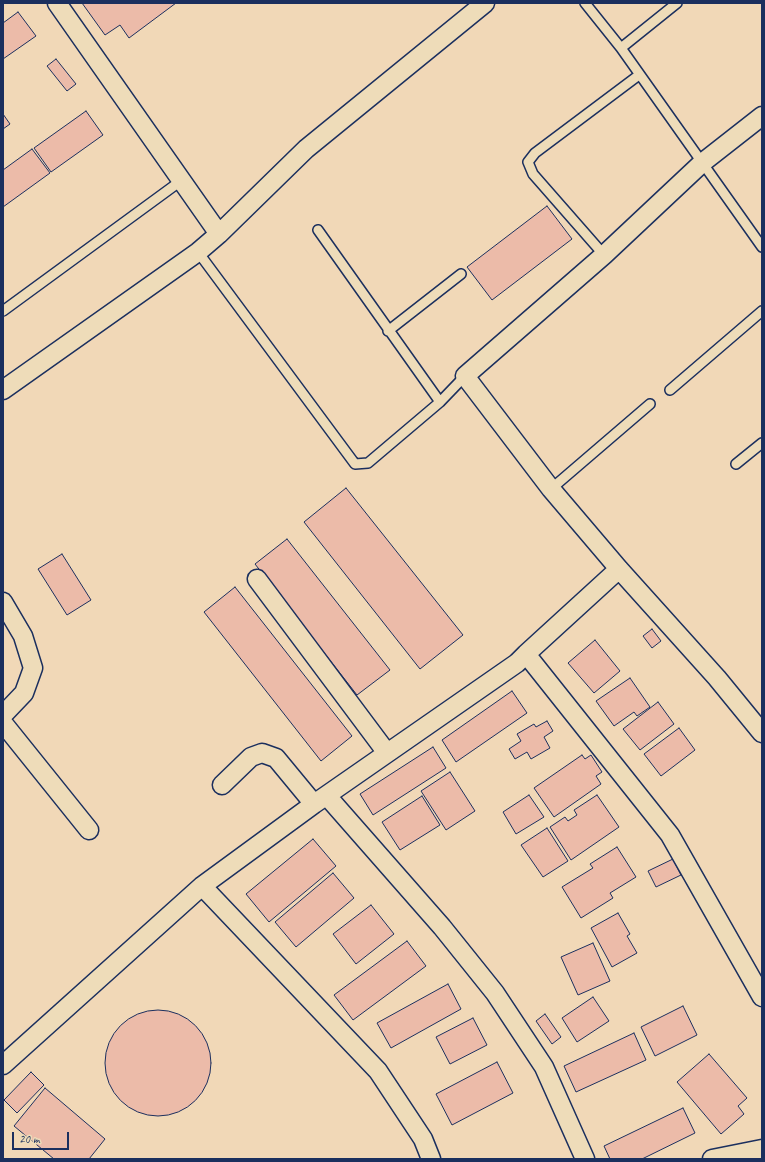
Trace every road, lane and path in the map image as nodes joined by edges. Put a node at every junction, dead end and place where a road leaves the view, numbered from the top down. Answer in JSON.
{"nodes":[{"id":1,"x":57,"y":3,"type":"edge"},
{"id":2,"x":485,"y":3,"type":"edge"},
{"id":3,"x":585,"y":3,"type":"edge"},
{"id":4,"x":677,"y":3,"type":"edge"},
{"id":5,"x":621,"y":48,"type":"junction"},
{"id":6,"x":640,"y":75,"type":"junction"},
{"id":7,"x":762,"y":116,"type":"edge"},
{"id":8,"x":702,"y":163,"type":"junction"},
{"id":9,"x":182,"y":180,"type":"junction"},
{"id":10,"x":318,"y":230,"type":"dead end"},
{"id":11,"x":219,"y":234,"type":"junction"},
{"id":12,"x":762,"y":247,"type":"edge"},
{"id":13,"x":198,"y":252,"type":"junction"},
{"id":14,"x":604,"y":255,"type":"junction"},
{"id":15,"x":461,"y":274,"type":"dead end"},
{"id":16,"x":3,"y":311,"type":"edge"},
{"id":17,"x":762,"y":311,"type":"edge"},
{"id":18,"x":388,"y":331,"type":"junction"},
{"id":19,"x":465,"y":376,"type":"junction"},
{"id":20,"x":4,"y":388,"type":"edge"},
{"id":21,"x":670,"y":390,"type":"dead end"},
{"id":22,"x":440,"y":402,"type":"junction"},
{"id":23,"x":650,"y":404,"type":"dead end"},
{"id":24,"x":762,"y":443,"type":"edge"},
{"id":25,"x":736,"y":464,"type":"dead end"},
{"id":26,"x":551,"y":488,"type":"junction"},
{"id":27,"x":619,"y":569,"type":"junction"},
{"id":28,"x":257,"y":579,"type":"dead end"},
{"id":29,"x":3,"y":602,"type":"edge"},
{"id":30,"x":526,"y":654,"type":"junction"},
{"id":31,"x":3,"y":715,"type":"edge"},
{"id":32,"x":3,"y":723,"type":"edge"},
{"id":33,"x":762,"y":733,"type":"edge"},
{"id":34,"x":387,"y":753,"type":"junction"},
{"id":35,"x":222,"y":785,"type":"dead end"},
{"id":36,"x":321,"y":800,"type":"junction"},
{"id":37,"x":89,"y":830,"type":"dead end"},
{"id":38,"x":202,"y":886,"type":"junction"},
{"id":39,"x":762,"y":997,"type":"edge"},
{"id":40,"x":3,"y":1065,"type":"edge"},
{"id":41,"x":762,"y":1149,"type":"edge"},
{"id":42,"x":431,"y":1159,"type":"edge"},
{"id":43,"x":584,"y":1159,"type":"edge"},
{"id":44,"x":712,"y":1159,"type":"edge"}],
"edges":[{"from":1,"to":9,"type":"street"},
{"from":2,"to":11,"type":"street"},
{"from":3,"to":5,"type":"lane"},
{"from":4,"to":5,"type":"lane"},
{"from":5,"to":6,"type":"lane"},
{"from":6,"to":8,"type":"lane"},
{"from":6,"to":14,"type":"lane"},
{"from":7,"to":8,"type":"street"},
{"from":8,"to":12,"type":"lane"},
{"from":8,"to":14,"type":"street"},
{"from":9,"to":11,"type":"street"},
{"from":9,"to":16,"type":"lane"},
{"from":10,"to":18,"type":"lane"},
{"from":11,"to":13,"type":"street"},
{"from":13,"to":20,"type":"street"},
{"from":13,"to":22,"type":"lane"},
{"from":14,"to":19,"type":"street"},
{"from":15,"to":18,"type":"lane"},
{"from":17,"to":21,"type":"lane"},
{"from":18,"to":22,"type":"lane"},
{"from":19,"to":22,"type":"lane"},
{"from":19,"to":26,"type":"street"},
{"from":23,"to":26,"type":"lane"},
{"from":24,"to":25,"type":"lane"},
{"from":26,"to":27,"type":"street"},
{"from":27,"to":30,"type":"street"},
{"from":27,"to":33,"type":"street"},
{"from":28,"to":34,"type":"street"},
{"from":29,"to":31,"type":"street"},
{"from":30,"to":34,"type":"street"},
{"from":30,"to":39,"type":"street"},
{"from":32,"to":37,"type":"street"},
{"from":34,"to":36,"type":"street"},
{"from":35,"to":36,"type":"street"},
{"from":36,"to":38,"type":"street"},
{"from":36,"to":43,"type":"street"},
{"from":38,"to":40,"type":"street"},
{"from":38,"to":42,"type":"street"},
{"from":41,"to":44,"type":"street"}]}
